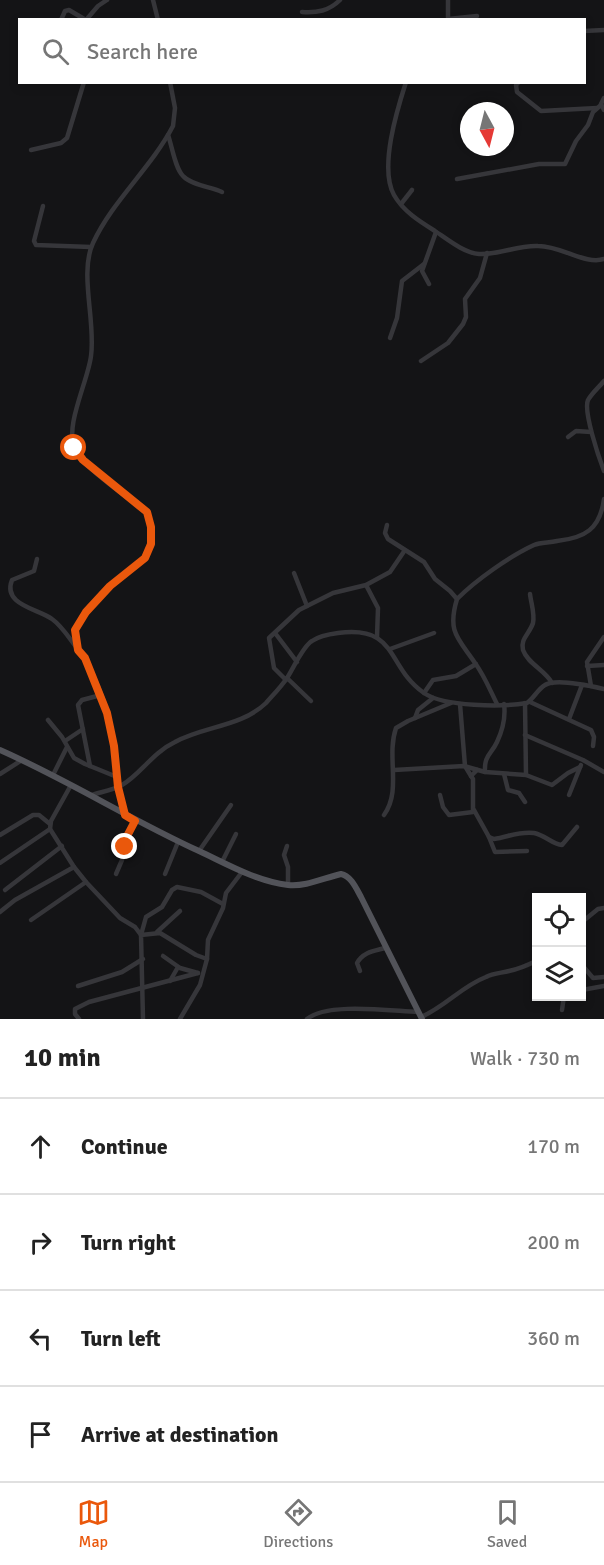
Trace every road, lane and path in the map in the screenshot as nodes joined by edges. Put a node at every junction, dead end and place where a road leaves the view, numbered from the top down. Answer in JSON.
{"nodes":[{"id":1,"x":107,"y":0,"type":"edge"},
{"id":2,"x":153,"y":0,"type":"edge"},
{"id":3,"x":340,"y":0,"type":"edge"},
{"id":4,"x":448,"y":0,"type":"edge"},
{"id":5,"x":302,"y":12,"type":"dead end"},
{"id":6,"x":477,"y":16,"type":"dead end"},
{"id":7,"x":62,"y":18,"type":"edge"},
{"id":8,"x":83,"y":18,"type":"edge"},
{"id":9,"x":88,"y":18,"type":"edge"},
{"id":10,"x":158,"y":18,"type":"edge"},
{"id":11,"x":448,"y":18,"type":"edge"},
{"id":12,"x":458,"y":18,"type":"edge"},
{"id":13,"x":604,"y":30,"type":"edge"},
{"id":14,"x":586,"y":31,"type":"edge"},
{"id":15,"x":83,"y":84,"type":"edge"},
{"id":16,"x":170,"y":84,"type":"edge"},
{"id":17,"x":405,"y":84,"type":"edge"},
{"id":18,"x":517,"y":84,"type":"edge"},
{"id":19,"x":604,"y":98,"type":"edge"},
{"id":20,"x":601,"y":108,"type":"edge"},
{"id":21,"x":168,"y":135,"type":"junction"},
{"id":22,"x":31,"y":150,"type":"dead end"},
{"id":23,"x":457,"y":179,"type":"dead end"},
{"id":24,"x":412,"y":190,"type":"dead end"},
{"id":25,"x":222,"y":192,"type":"dead end"},
{"id":26,"x":401,"y":204,"type":"junction"},
{"id":27,"x":43,"y":206,"type":"dead end"},
{"id":28,"x":436,"y":232,"type":"junction"},
{"id":29,"x":91,"y":247,"type":"junction"},
{"id":30,"x":487,"y":253,"type":"junction"},
{"id":31,"x":604,"y":259,"type":"edge"},
{"id":32,"x":424,"y":264,"type":"junction"},
{"id":33,"x":429,"y":284,"type":"dead end"},
{"id":34,"x":390,"y":338,"type":"dead end"},
{"id":35,"x":421,"y":361,"type":"dead end"},
{"id":36,"x":604,"y":381,"type":"edge"},
{"id":37,"x":591,"y":432,"type":"junction"},
{"id":38,"x":568,"y":437,"type":"dead end"},
{"id":39,"x":604,"y":471,"type":"edge"},
{"id":40,"x":604,"y":500,"type":"edge"},
{"id":41,"x":387,"y":525,"type":"dead end"},
{"id":42,"x":405,"y":550,"type":"junction"},
{"id":43,"x":37,"y":559,"type":"dead end"},
{"id":44,"x":294,"y":573,"type":"dead end"},
{"id":45,"x":366,"y":585,"type":"junction"},
{"id":46,"x":530,"y":594,"type":"dead end"},
{"id":47,"x":457,"y":599,"type":"junction"},
{"id":48,"x":307,"y":606,"type":"junction"},
{"id":49,"x":275,"y":633,"type":"junction"},
{"id":50,"x":434,"y":633,"type":"dead end"},
{"id":51,"x":377,"y":637,"type":"junction"},
{"id":52,"x":604,"y":637,"type":"edge"},
{"id":53,"x":390,"y":649,"type":"junction"},
{"id":54,"x":78,"y":650,"type":"junction"},
{"id":55,"x":297,"y":662,"type":"junction"},
{"id":56,"x":476,"y":664,"type":"junction"},
{"id":57,"x":604,"y":665,"type":"edge"},
{"id":58,"x":587,"y":666,"type":"junction"},
{"id":59,"x":287,"y":679,"type":"junction"},
{"id":60,"x":552,"y":683,"type":"junction"},
{"id":61,"x":582,"y":685,"type":"junction"},
{"id":62,"x":591,"y":686,"type":"junction"},
{"id":63,"x":604,"y":689,"type":"edge"},
{"id":64,"x":424,"y":693,"type":"junction"},
{"id":65,"x":101,"y":695,"type":"junction"},
{"id":66,"x":433,"y":698,"type":"junction"},
{"id":67,"x":311,"y":701,"type":"dead end"},
{"id":68,"x":527,"y":702,"type":"junction"},
{"id":69,"x":451,"y":703,"type":"junction"},
{"id":70,"x":459,"y":704,"type":"junction"},
{"id":71,"x":497,"y":704,"type":"junction"},
{"id":72,"x":504,"y":705,"type":"junction"},
{"id":73,"x":415,"y":718,"type":"junction"},
{"id":74,"x":569,"y":719,"type":"junction"},
{"id":75,"x":48,"y":720,"type":"dead end"},
{"id":76,"x":83,"y":729,"type":"junction"},
{"id":77,"x":525,"y":735,"type":"junction"},
{"id":78,"x":66,"y":744,"type":"junction"},
{"id":79,"x":593,"y":746,"type":"dead end"},
{"id":80,"x":0,"y":750,"type":"edge"},
{"id":81,"x":22,"y":760,"type":"junction"},
{"id":82,"x":583,"y":760,"type":"junction"},
{"id":83,"x":90,"y":766,"type":"junction"},
{"id":84,"x":465,"y":766,"type":"junction"},
{"id":85,"x":580,"y":767,"type":"junction"},
{"id":86,"x":394,"y":770,"type":"junction"},
{"id":87,"x":477,"y":770,"type":"junction"},
{"id":88,"x":485,"y":772,"type":"junction"},
{"id":89,"x":604,"y":772,"type":"edge"},
{"id":90,"x":0,"y":774,"type":"edge"},
{"id":91,"x":504,"y":774,"type":"junction"},
{"id":92,"x":53,"y":775,"type":"junction"},
{"id":93,"x":526,"y":775,"type":"junction"},
{"id":94,"x":471,"y":776,"type":"junction"},
{"id":95,"x":117,"y":777,"type":"junction"},
{"id":96,"x":71,"y":784,"type":"junction"},
{"id":97,"x":118,"y":787,"type":"junction"},
{"id":98,"x":92,"y":795,"type":"junction"},
{"id":99,"x":440,"y":795,"type":"dead end"},
{"id":100,"x":569,"y":795,"type":"dead end"},
{"id":101,"x":525,"y":802,"type":"dead end"},
{"id":102,"x":231,"y":806,"type":"dead end"},
{"id":103,"x":474,"y":810,"type":"junction"},
{"id":104,"x":125,"y":815,"type":"junction"},
{"id":105,"x":384,"y":815,"type":"dead end"},
{"id":106,"x":135,"y":821,"type":"junction"},
{"id":107,"x":50,"y":826,"type":"junction"},
{"id":108,"x":577,"y":827,"type":"dead end"},
{"id":109,"x":236,"y":834,"type":"dead end"},
{"id":110,"x":0,"y":835,"type":"edge"},
{"id":111,"x":489,"y":837,"type":"junction"},
{"id":112,"x":178,"y":842,"type":"junction"},
{"id":113,"x":62,"y":846,"type":"junction"},
{"id":114,"x":287,"y":846,"type":"dead end"},
{"id":115,"x":199,"y":851,"type":"junction"},
{"id":116,"x":526,"y":851,"type":"dead end"},
{"id":117,"x":222,"y":862,"type":"junction"},
{"id":118,"x":0,"y":863,"type":"edge"},
{"id":119,"x":74,"y":867,"type":"junction"},
{"id":120,"x":242,"y":872,"type":"junction"},
{"id":121,"x":116,"y":874,"type":"dead end"},
{"id":122,"x":165,"y":874,"type":"dead end"},
{"id":123,"x":86,"y":882,"type":"junction"},
{"id":124,"x":288,"y":885,"type":"junction"},
{"id":125,"x":5,"y":891,"type":"dead end"},
{"id":126,"x":223,"y":904,"type":"junction"},
{"id":127,"x":604,"y":908,"type":"edge"},
{"id":128,"x":180,"y":911,"type":"dead end"},
{"id":129,"x":0,"y":912,"type":"edge"},
{"id":130,"x":586,"y":919,"type":"edge"},
{"id":131,"x":31,"y":920,"type":"dead end"},
{"id":132,"x":157,"y":932,"type":"junction"},
{"id":133,"x":141,"y":934,"type":"junction"},
{"id":134,"x":385,"y":948,"type":"junction"},
{"id":135,"x":163,"y":956,"type":"dead end"},
{"id":136,"x":143,"y":959,"type":"junction"},
{"id":137,"x":207,"y":959,"type":"junction"},
{"id":138,"x":532,"y":963,"type":"edge"},
{"id":139,"x":178,"y":967,"type":"junction"},
{"id":140,"x":586,"y":970,"type":"edge"},
{"id":141,"x":360,"y":971,"type":"dead end"},
{"id":142,"x":201,"y":973,"type":"junction"},
{"id":143,"x":604,"y":977,"type":"edge"},
{"id":144,"x":593,"y":978,"type":"junction"},
{"id":145,"x":170,"y":981,"type":"junction"},
{"id":146,"x":78,"y":986,"type":"dead end"},
{"id":147,"x":586,"y":986,"type":"edge"},
{"id":148,"x":604,"y":986,"type":"edge"},
{"id":149,"x":142,"y":988,"type":"junction"},
{"id":150,"x":586,"y":989,"type":"edge"},
{"id":151,"x":563,"y":1001,"type":"edge"},
{"id":152,"x":335,"y":1010,"type":"junction"},
{"id":153,"x":562,"y":1011,"type":"dead end"},
{"id":154,"x":420,"y":1016,"type":"edge"},
{"id":155,"x":78,"y":1019,"type":"edge"},
{"id":156,"x":143,"y":1019,"type":"edge"},
{"id":157,"x":180,"y":1019,"type":"edge"},
{"id":158,"x":307,"y":1019,"type":"edge"},
{"id":159,"x":336,"y":1019,"type":"edge"}],
"edges":[{"from":1,"to":9,"type":"street"},
{"from":2,"to":10,"type":"street"},
{"from":3,"to":5,"type":"street"},
{"from":4,"to":11,"type":"street"},
{"from":6,"to":12,"type":"street"},
{"from":7,"to":8,"type":"street"},
{"from":13,"to":14,"type":"street"},
{"from":15,"to":22,"type":"street"},
{"from":16,"to":21,"type":"street"},
{"from":17,"to":26,"type":"street"},
{"from":18,"to":20,"type":"street"},
{"from":19,"to":20,"type":"street"},
{"from":20,"to":23,"type":"street"},
{"from":21,"to":25,"type":"street"},
{"from":21,"to":29,"type":"street"},
{"from":24,"to":26,"type":"street"},
{"from":26,"to":28,"type":"street"},
{"from":27,"to":29,"type":"street"},
{"from":28,"to":30,"type":"street"},
{"from":28,"to":32,"type":"street"},
{"from":29,"to":54,"type":"street"},
{"from":30,"to":31,"type":"street"},
{"from":30,"to":35,"type":"street"},
{"from":32,"to":33,"type":"street"},
{"from":32,"to":34,"type":"street"},
{"from":36,"to":37,"type":"street"},
{"from":37,"to":38,"type":"street"},
{"from":37,"to":39,"type":"street"},
{"from":40,"to":47,"type":"street"},
{"from":41,"to":42,"type":"street"},
{"from":42,"to":45,"type":"street"},
{"from":42,"to":47,"type":"street"},
{"from":43,"to":54,"type":"street"},
{"from":44,"to":48,"type":"street"},
{"from":45,"to":48,"type":"street"},
{"from":45,"to":51,"type":"street"},
{"from":46,"to":60,"type":"street"},
{"from":47,"to":56,"type":"street"},
{"from":48,"to":49,"type":"street"},
{"from":49,"to":55,"type":"street"},
{"from":49,"to":59,"type":"street"},
{"from":50,"to":53,"type":"street"},
{"from":51,"to":53,"type":"street"},
{"from":51,"to":55,"type":"street"},
{"from":52,"to":58,"type":"street"},
{"from":53,"to":64,"type":"street"},
{"from":54,"to":65,"type":"street"},
{"from":55,"to":59,"type":"street"},
{"from":56,"to":64,"type":"street"},
{"from":56,"to":71,"type":"street"},
{"from":57,"to":58,"type":"street"},
{"from":58,"to":62,"type":"street"},
{"from":59,"to":67,"type":"street"},
{"from":59,"to":97,"type":"street"},
{"from":60,"to":61,"type":"street"},
{"from":60,"to":68,"type":"street"},
{"from":61,"to":62,"type":"street"},
{"from":61,"to":74,"type":"street"},
{"from":62,"to":63,"type":"street"},
{"from":64,"to":66,"type":"street"},
{"from":65,"to":76,"type":"street"},
{"from":65,"to":95,"type":"street"},
{"from":66,"to":69,"type":"street"},
{"from":66,"to":73,"type":"street"},
{"from":68,"to":72,"type":"street"},
{"from":68,"to":74,"type":"street"},
{"from":68,"to":77,"type":"street"},
{"from":69,"to":70,"type":"street"},
{"from":69,"to":73,"type":"street"},
{"from":70,"to":71,"type":"street"},
{"from":70,"to":84,"type":"street"},
{"from":71,"to":72,"type":"street"},
{"from":72,"to":88,"type":"street"},
{"from":73,"to":86,"type":"street"},
{"from":74,"to":79,"type":"street"},
{"from":75,"to":78,"type":"street"},
{"from":76,"to":78,"type":"street"},
{"from":76,"to":83,"type":"street"},
{"from":77,"to":82,"type":"street"},
{"from":77,"to":93,"type":"street"},
{"from":78,"to":83,"type":"street"},
{"from":78,"to":92,"type":"street"},
{"from":80,"to":81,"type":"main road"},
{"from":81,"to":90,"type":"street"},
{"from":81,"to":92,"type":"main road"},
{"from":82,"to":85,"type":"street"},
{"from":82,"to":89,"type":"street"},
{"from":83,"to":95,"type":"street"},
{"from":84,"to":86,"type":"street"},
{"from":84,"to":87,"type":"street"},
{"from":84,"to":94,"type":"street"},
{"from":85,"to":93,"type":"street"},
{"from":85,"to":100,"type":"street"},
{"from":86,"to":105,"type":"street"},
{"from":87,"to":88,"type":"street"},
{"from":87,"to":94,"type":"street"},
{"from":88,"to":91,"type":"street"},
{"from":91,"to":93,"type":"street"},
{"from":91,"to":101,"type":"street"},
{"from":92,"to":96,"type":"main road"},
{"from":94,"to":103,"type":"street"},
{"from":95,"to":97,"type":"street"},
{"from":96,"to":98,"type":"main road"},
{"from":96,"to":107,"type":"street"},
{"from":97,"to":98,"type":"street"},
{"from":97,"to":104,"type":"street"},
{"from":98,"to":104,"type":"main road"},
{"from":99,"to":103,"type":"street"},
{"from":102,"to":115,"type":"street"},
{"from":103,"to":111,"type":"street"},
{"from":104,"to":106,"type":"main road"},
{"from":106,"to":112,"type":"main road"},
{"from":106,"to":121,"type":"street"},
{"from":107,"to":110,"type":"street"},
{"from":107,"to":113,"type":"street"},
{"from":107,"to":118,"type":"street"},
{"from":108,"to":111,"type":"street"},
{"from":109,"to":117,"type":"street"},
{"from":111,"to":116,"type":"street"},
{"from":112,"to":115,"type":"main road"},
{"from":112,"to":122,"type":"street"},
{"from":113,"to":119,"type":"street"},
{"from":113,"to":125,"type":"street"},
{"from":114,"to":124,"type":"street"},
{"from":115,"to":117,"type":"main road"},
{"from":117,"to":120,"type":"main road"},
{"from":119,"to":123,"type":"street"},
{"from":119,"to":129,"type":"street"},
{"from":120,"to":124,"type":"main road"},
{"from":120,"to":126,"type":"street"},
{"from":123,"to":131,"type":"street"},
{"from":123,"to":133,"type":"street"},
{"from":124,"to":134,"type":"main road"},
{"from":126,"to":133,"type":"street"},
{"from":126,"to":137,"type":"street"},
{"from":127,"to":130,"type":"street"},
{"from":128,"to":132,"type":"street"},
{"from":132,"to":133,"type":"street"},
{"from":132,"to":137,"type":"street"},
{"from":133,"to":136,"type":"street"},
{"from":134,"to":141,"type":"street"},
{"from":134,"to":154,"type":"main road"},
{"from":135,"to":139,"type":"street"},
{"from":136,"to":146,"type":"street"},
{"from":136,"to":149,"type":"street"},
{"from":137,"to":142,"type":"street"},
{"from":138,"to":154,"type":"street"},
{"from":139,"to":142,"type":"street"},
{"from":139,"to":145,"type":"street"},
{"from":140,"to":144,"type":"street"},
{"from":142,"to":145,"type":"street"},
{"from":142,"to":157,"type":"street"},
{"from":143,"to":144,"type":"street"},
{"from":144,"to":147,"type":"street"},
{"from":145,"to":149,"type":"street"},
{"from":148,"to":150,"type":"street"},
{"from":149,"to":155,"type":"street"},
{"from":149,"to":156,"type":"street"},
{"from":151,"to":153,"type":"street"},
{"from":152,"to":154,"type":"street"},
{"from":152,"to":158,"type":"street"},
{"from":152,"to":159,"type":"street"}]}
